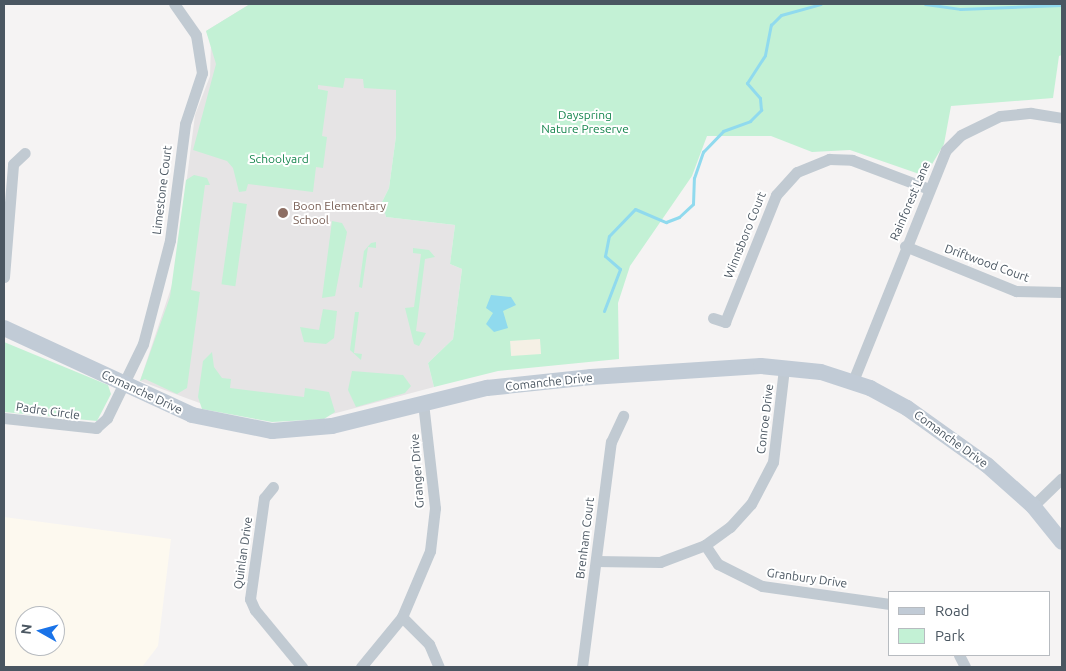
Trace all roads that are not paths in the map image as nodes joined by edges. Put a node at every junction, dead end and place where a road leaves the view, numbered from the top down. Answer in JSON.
{"nodes":[{"id":1,"x":174,"y":4,"type":"edge"},
{"id":2,"x":1062,"y":118,"type":"edge"},
{"id":3,"x":25,"y":152,"type":"dead end"},
{"id":4,"x":929,"y":189,"type":"junction"},
{"id":5,"x":905,"y":246,"type":"junction"},
{"id":6,"x":4,"y":277,"type":"edge"},
{"id":7,"x":1062,"y":292,"type":"edge"},
{"id":8,"x":713,"y":318,"type":"dead end"},
{"id":9,"x":4,"y":328,"type":"edge"},
{"id":10,"x":784,"y":368,"type":"junction"},
{"id":11,"x":853,"y":381,"type":"junction"},
{"id":12,"x":123,"y":384,"type":"junction"},
{"id":13,"x":423,"y":402,"type":"junction"},
{"id":14,"x":623,"y":416,"type":"dead end"},
{"id":15,"x":4,"y":418,"type":"edge"},
{"id":16,"x":1062,"y":478,"type":"edge"},
{"id":17,"x":273,"y":487,"type":"dead end"},
{"id":18,"x":1033,"y":506,"type":"junction"},
{"id":19,"x":1062,"y":542,"type":"edge"},
{"id":20,"x":705,"y":545,"type":"junction"},
{"id":21,"x":596,"y":562,"type":"junction"},
{"id":22,"x":888,"y":604,"type":"edge"},
{"id":23,"x":402,"y":617,"type":"junction"},
{"id":24,"x":302,"y":667,"type":"edge"},
{"id":25,"x":361,"y":667,"type":"edge"},
{"id":26,"x":439,"y":667,"type":"edge"},
{"id":27,"x":582,"y":667,"type":"edge"}],
"edges":[{"from":1,"to":12,"type":"street","name":"Limestone Court"},
{"from":2,"to":4,"type":"street","name":"Rainforest Lane"},
{"from":3,"to":6,"type":"street"},
{"from":4,"to":5,"type":"street","name":"Rainforest Lane"},
{"from":4,"to":8,"type":"street","name":"Winnsboro Court"},
{"from":5,"to":7,"type":"street","name":"Driftwood Court"},
{"from":5,"to":11,"type":"street","name":"Rainforest Lane"},
{"from":9,"to":12,"type":"street","name":"Comanche Drive"},
{"from":10,"to":11,"type":"street","name":"Comanche Drive"},
{"from":10,"to":13,"type":"street","name":"Comanche Drive"},
{"from":10,"to":20,"type":"street","name":"Conroe Drive"},
{"from":11,"to":18,"type":"street","name":"Comanche Drive"},
{"from":12,"to":13,"type":"street","name":"Comanche Drive"},
{"from":12,"to":15,"type":"street","name":"Padre Circle"},
{"from":13,"to":23,"type":"street","name":"Granger Drive"},
{"from":14,"to":21,"type":"street","name":"Brenham Court"},
{"from":16,"to":18,"type":"street"},
{"from":17,"to":24,"type":"street","name":"Quinlan Drive"},
{"from":18,"to":19,"type":"street","name":"Comanche Drive"},
{"from":20,"to":21,"type":"street","name":"Conroe Drive"},
{"from":20,"to":22,"type":"street","name":"Granbury Drive"},
{"from":21,"to":27,"type":"street","name":"Brenham Court"},
{"from":23,"to":25,"type":"street","name":"Granger Drive"},
{"from":23,"to":26,"type":"street"}]}
